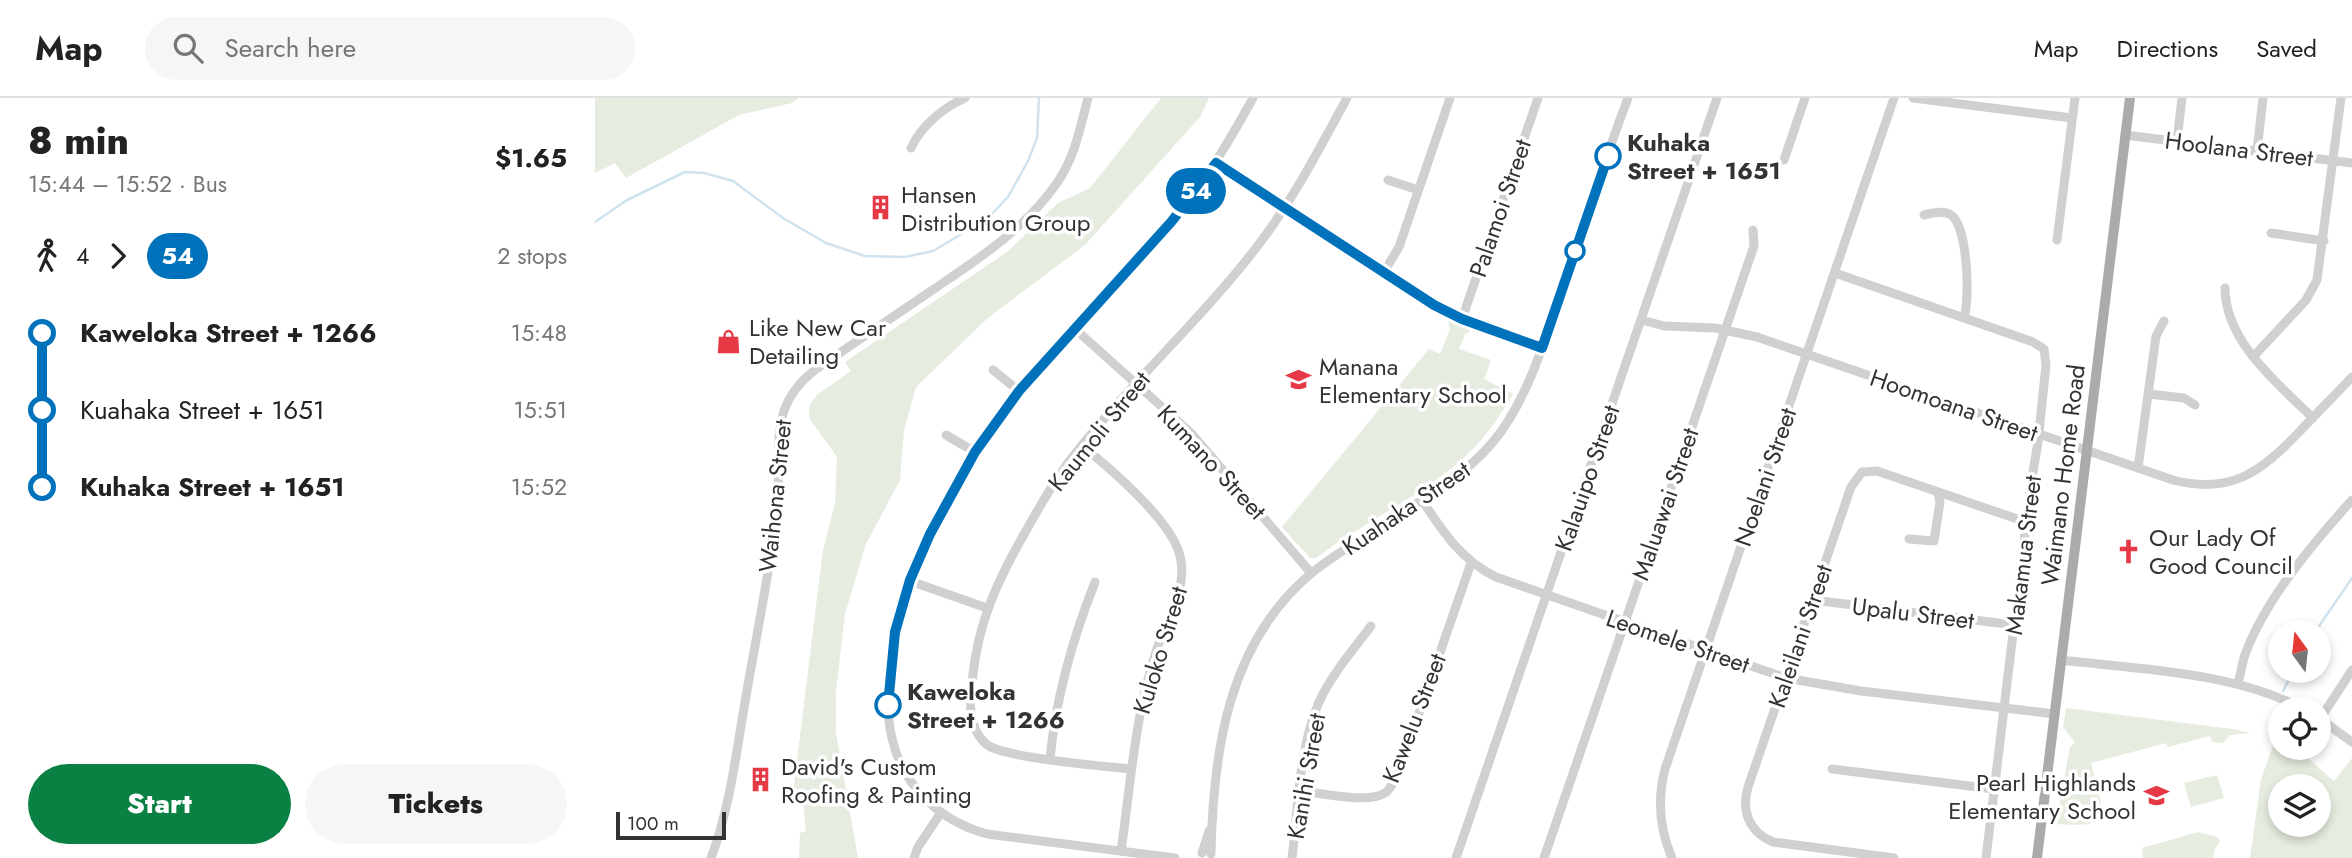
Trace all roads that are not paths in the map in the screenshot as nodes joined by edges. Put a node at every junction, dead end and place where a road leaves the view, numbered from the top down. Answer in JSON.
{"nodes":[{"id":1,"x":965,"y":98,"type":"edge"},
{"id":2,"x":1088,"y":98,"type":"edge"},
{"id":3,"x":1253,"y":98,"type":"edge"},
{"id":4,"x":1347,"y":98,"type":"edge"},
{"id":5,"x":1450,"y":98,"type":"edge"},
{"id":6,"x":1538,"y":98,"type":"edge"},
{"id":7,"x":1628,"y":98,"type":"edge"},
{"id":8,"x":1717,"y":98,"type":"edge"},
{"id":9,"x":1805,"y":98,"type":"edge"},
{"id":10,"x":1894,"y":98,"type":"edge"},
{"id":11,"x":1913,"y":98,"type":"edge"},
{"id":12,"x":2075,"y":98,"type":"edge"},
{"id":13,"x":2130,"y":98,"type":"edge"},
{"id":14,"x":2182,"y":98,"type":"edge"},
{"id":15,"x":2263,"y":98,"type":"edge"},
{"id":16,"x":2341,"y":98,"type":"edge"},
{"id":17,"x":2073,"y":118,"type":"junction"},
{"id":18,"x":2126,"y":135,"type":"junction"},
{"id":19,"x":2177,"y":141,"type":"junction"},
{"id":20,"x":911,"y":148,"type":"dead end"},
{"id":21,"x":2257,"y":151,"type":"junction"},
{"id":22,"x":1784,"y":160,"type":"dead end"},
{"id":23,"x":2334,"y":160,"type":"junction"},
{"id":24,"x":1216,"y":163,"type":"junction"},
{"id":25,"x":2352,"y":163,"type":"edge"},
{"id":26,"x":1388,"y":180,"type":"dead end"},
{"id":27,"x":1418,"y":190,"type":"junction"},
{"id":28,"x":1284,"y":208,"type":"junction"},
{"id":29,"x":1924,"y":215,"type":"dead end"},
{"id":30,"x":1752,"y":230,"type":"dead end"},
{"id":31,"x":2271,"y":233,"type":"dead end"},
{"id":32,"x":2057,"y":240,"type":"dead end"},
{"id":33,"x":2324,"y":241,"type":"junction"},
{"id":34,"x":1384,"y":272,"type":"junction"},
{"id":35,"x":1835,"y":273,"type":"junction"},
{"id":36,"x":2225,"y":288,"type":"dead end"},
{"id":37,"x":1964,"y":318,"type":"junction"},
{"id":38,"x":1462,"y":319,"type":"junction"},
{"id":39,"x":1641,"y":320,"type":"junction"},
{"id":40,"x":2164,"y":321,"type":"dead end"},
{"id":41,"x":1075,"y":329,"type":"junction"},
{"id":42,"x":1725,"y":329,"type":"junction"},
{"id":43,"x":1542,"y":348,"type":"junction"},
{"id":44,"x":1807,"y":354,"type":"junction"},
{"id":45,"x":2254,"y":356,"type":"junction"},
{"id":46,"x":993,"y":370,"type":"dead end"},
{"id":47,"x":2352,"y":377,"type":"edge"},
{"id":48,"x":1136,"y":383,"type":"junction"},
{"id":49,"x":1019,"y":391,"type":"junction"},
{"id":50,"x":2149,"y":394,"type":"junction"},
{"id":51,"x":2195,"y":405,"type":"dead end"},
{"id":52,"x":2313,"y":418,"type":"junction"},
{"id":53,"x":2038,"y":433,"type":"junction"},
{"id":54,"x":946,"y":435,"type":"dead end"},
{"id":55,"x":1081,"y":446,"type":"junction"},
{"id":56,"x":2088,"y":451,"type":"junction"},
{"id":57,"x":975,"y":452,"type":"junction"},
{"id":58,"x":2138,"y":468,"type":"junction"},
{"id":59,"x":1938,"y":493,"type":"junction"},
{"id":60,"x":1422,"y":500,"type":"junction"},
{"id":61,"x":2352,"y":500,"type":"edge"},
{"id":62,"x":2026,"y":522,"type":"junction"},
{"id":63,"x":1909,"y":539,"type":"dead end"},
{"id":64,"x":1471,"y":563,"type":"junction"},
{"id":65,"x":1311,"y":573,"type":"junction"},
{"id":66,"x":910,"y":580,"type":"junction"},
{"id":67,"x":1095,"y":582,"type":"dead end"},
{"id":68,"x":1546,"y":596,"type":"junction"},
{"id":69,"x":1813,"y":600,"type":"junction"},
{"id":70,"x":986,"y":608,"type":"junction"},
{"id":71,"x":1625,"y":623,"type":"junction"},
{"id":72,"x":1371,"y":625,"type":"dead end"},
{"id":73,"x":2014,"y":625,"type":"junction"},
{"id":74,"x":1705,"y":650,"type":"junction"},
{"id":75,"x":2061,"y":660,"type":"junction"},
{"id":76,"x":2352,"y":670,"type":"edge"},
{"id":77,"x":1786,"y":678,"type":"junction"},
{"id":78,"x":2238,"y":683,"type":"junction"},
{"id":79,"x":2277,"y":697,"type":"edge"},
{"id":80,"x":2331,"y":702,"type":"edge"},
{"id":81,"x":2004,"y":708,"type":"junction"},
{"id":82,"x":2055,"y":714,"type":"junction"},
{"id":83,"x":2331,"y":727,"type":"edge"},
{"id":84,"x":2352,"y":743,"type":"edge"},
{"id":85,"x":1050,"y":759,"type":"junction"},
{"id":86,"x":1131,"y":769,"type":"junction"},
{"id":87,"x":1832,"y":769,"type":"dead end"},
{"id":88,"x":1994,"y":789,"type":"junction"},
{"id":89,"x":1301,"y":791,"type":"junction"},
{"id":90,"x":940,"y":814,"type":"junction"},
{"id":91,"x":1121,"y":851,"type":"junction"},
{"id":92,"x":1206,"y":856,"type":"edge"},
{"id":93,"x":711,"y":858,"type":"edge"},
{"id":94,"x":915,"y":858,"type":"edge"},
{"id":95,"x":1175,"y":858,"type":"edge"},
{"id":96,"x":1292,"y":858,"type":"edge"},
{"id":97,"x":1456,"y":858,"type":"edge"},
{"id":98,"x":1544,"y":858,"type":"edge"},
{"id":99,"x":1672,"y":858,"type":"edge"},
{"id":100,"x":1893,"y":858,"type":"edge"},
{"id":101,"x":1986,"y":858,"type":"edge"},
{"id":102,"x":2037,"y":858,"type":"edge"}],
"edges":[{"from":1,"to":20,"type":"street"},
{"from":2,"to":93,"type":"street","name":"Waihona Street"},
{"from":3,"to":24,"type":"street"},
{"from":4,"to":28,"type":"street","name":"Kaumoli Street"},
{"from":5,"to":27,"type":"street"},
{"from":6,"to":38,"type":"street","name":"Palamoi Street"},
{"from":7,"to":43,"type":"street","name":"Kuahaka Street"},
{"from":8,"to":39,"type":"street","name":"Kalauipo Street"},
{"from":9,"to":22,"type":"street"},
{"from":10,"to":35,"type":"street","name":"Noelani Street"},
{"from":11,"to":17,"type":"street"},
{"from":12,"to":17,"type":"street"},
{"from":13,"to":18,"type":"main road","name":"Waimano Home Road"},
{"from":14,"to":19,"type":"street"},
{"from":15,"to":21,"type":"street"},
{"from":16,"to":23,"type":"street"},
{"from":17,"to":32,"type":"street"},
{"from":18,"to":19,"type":"street","name":"Hoolana Street"},
{"from":18,"to":56,"type":"main road","name":"Waimano Home Road"},
{"from":19,"to":21,"type":"street","name":"Hoolana Street"},
{"from":21,"to":23,"type":"street","name":"Hoolana Street"},
{"from":23,"to":25,"type":"street","name":"Hoolana Street"},
{"from":23,"to":33,"type":"street"},
{"from":24,"to":28,"type":"street"},
{"from":24,"to":41,"type":"street"},
{"from":26,"to":27,"type":"street"},
{"from":27,"to":34,"type":"street"},
{"from":28,"to":34,"type":"street"},
{"from":28,"to":48,"type":"street","name":"Kaumoli Street"},
{"from":29,"to":37,"type":"street"},
{"from":30,"to":42,"type":"street","name":"Maluawai Street"},
{"from":31,"to":33,"type":"street"},
{"from":33,"to":45,"type":"street"},
{"from":34,"to":38,"type":"street"},
{"from":35,"to":37,"type":"street","name":"Makamua Street"},
{"from":35,"to":44,"type":"street","name":"Noelani Street"},
{"from":36,"to":45,"type":"street"},
{"from":37,"to":53,"type":"street","name":"Makamua Street"},
{"from":38,"to":43,"type":"street"},
{"from":39,"to":42,"type":"street","name":"Hoomoana Street"},
{"from":39,"to":68,"type":"street","name":"Kalauipo Street"},
{"from":40,"to":50,"type":"street"},
{"from":41,"to":48,"type":"street","name":"Kumano Street"},
{"from":41,"to":49,"type":"street"},
{"from":42,"to":44,"type":"street","name":"Hoomoana Street"},
{"from":42,"to":71,"type":"street","name":"Maluawai Street"},
{"from":43,"to":60,"type":"street","name":"Kuahaka Street"},
{"from":44,"to":53,"type":"street","name":"Hoomoana Street"},
{"from":44,"to":74,"type":"street","name":"Noelani Street"},
{"from":45,"to":52,"type":"street"},
{"from":46,"to":49,"type":"street"},
{"from":47,"to":52,"type":"street","name":"Hoomoana Street"},
{"from":48,"to":55,"type":"street","name":"Kaumoli Street"},
{"from":48,"to":65,"type":"street","name":"Kumano Street"},
{"from":49,"to":57,"type":"street"},
{"from":50,"to":51,"type":"street"},
{"from":50,"to":58,"type":"street"},
{"from":52,"to":58,"type":"street","name":"Hoomoana Street"},
{"from":53,"to":56,"type":"street","name":"Hoomoana Street"},
{"from":53,"to":62,"type":"street","name":"Makamua Street"},
{"from":54,"to":57,"type":"street"},
{"from":55,"to":70,"type":"street","name":"Kaumoli Street"},
{"from":55,"to":86,"type":"street","name":"Kuloko Street"},
{"from":56,"to":58,"type":"street","name":"Hoomoana Street"},
{"from":56,"to":75,"type":"main road","name":"Waimano Home Road"},
{"from":57,"to":66,"type":"street"},
{"from":59,"to":62,"type":"street","name":"Kaleilani Street"},
{"from":59,"to":63,"type":"street"},
{"from":59,"to":69,"type":"street","name":"Kaleilani Street"},
{"from":60,"to":64,"type":"street","name":"Leomele Street"},
{"from":60,"to":65,"type":"street","name":"Kuahaka Street"},
{"from":61,"to":78,"type":"street"},
{"from":62,"to":73,"type":"street","name":"Makamua Street"},
{"from":64,"to":68,"type":"street","name":"Leomele Street"},
{"from":64,"to":89,"type":"street","name":"Kawelu Street"},
{"from":65,"to":92,"type":"street","name":"Kuahaka Street"},
{"from":66,"to":70,"type":"street"},
{"from":66,"to":90,"type":"street"},
{"from":67,"to":85,"type":"street"},
{"from":68,"to":71,"type":"street","name":"Leomele Street"},
{"from":68,"to":97,"type":"street","name":"Kalauipo Street"},
{"from":69,"to":73,"type":"street","name":"Upalu Street"},
{"from":69,"to":77,"type":"street","name":"Kaleilani Street"},
{"from":70,"to":85,"type":"street","name":"Kaumoli Street"},
{"from":71,"to":74,"type":"street","name":"Leomele Street"},
{"from":71,"to":98,"type":"street","name":"Maluawai Street"},
{"from":72,"to":89,"type":"street","name":"Kanihi Street"},
{"from":73,"to":81,"type":"street","name":"Makamua Street"},
{"from":74,"to":77,"type":"street","name":"Leomele Street"},
{"from":74,"to":99,"type":"street","name":"Noelani Street"},
{"from":75,"to":78,"type":"street"},
{"from":75,"to":82,"type":"main road","name":"Waimano Home Road"},
{"from":76,"to":80,"type":"street"},
{"from":77,"to":81,"type":"street","name":"Leomele Street"},
{"from":77,"to":100,"type":"street","name":"Kaleilani Street"},
{"from":78,"to":79,"type":"street"},
{"from":81,"to":82,"type":"street","name":"Leomele Street"},
{"from":81,"to":88,"type":"street","name":"Makamua Street"},
{"from":82,"to":102,"type":"main road","name":"Waimano Home Road"},
{"from":83,"to":84,"type":"street"},
{"from":85,"to":86,"type":"street","name":"Kaumoli Street"},
{"from":86,"to":91,"type":"street","name":"Kuloko Street"},
{"from":87,"to":88,"type":"street"},
{"from":88,"to":101,"type":"street","name":"Makamua Street"},
{"from":89,"to":96,"type":"street","name":"Kanihi Street"},
{"from":90,"to":91,"type":"street"},
{"from":90,"to":94,"type":"street"},
{"from":91,"to":95,"type":"street"}]}
